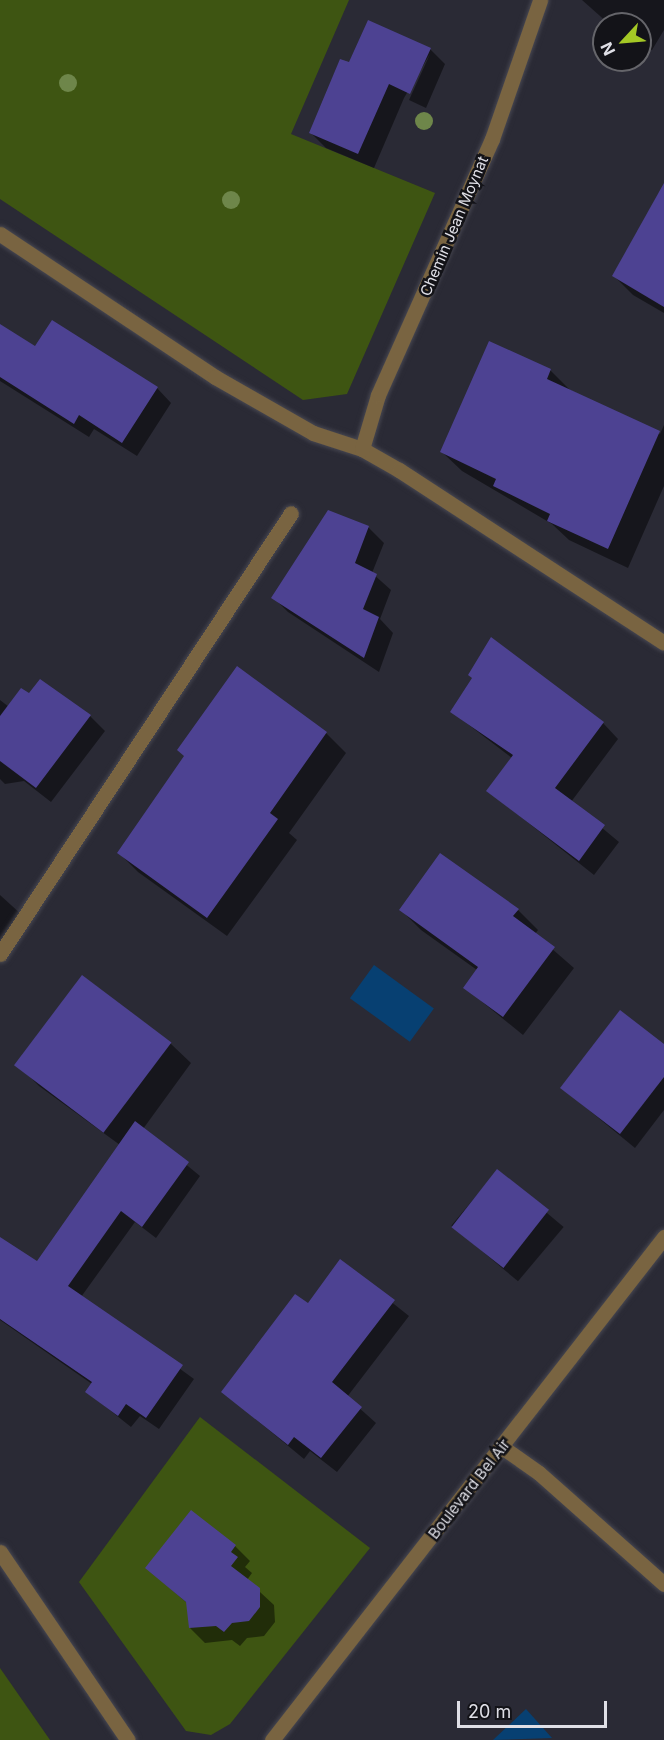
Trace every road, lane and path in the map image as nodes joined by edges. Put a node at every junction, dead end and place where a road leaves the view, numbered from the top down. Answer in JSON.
{"nodes":[{"id":1,"x":540,"y":0,"type":"edge"},
{"id":2,"x":0,"y":234,"type":"edge"},
{"id":3,"x":362,"y":449,"type":"junction"},
{"id":4,"x":291,"y":513,"type":"dead end"},
{"id":5,"x":664,"y":643,"type":"edge"},
{"id":6,"x":0,"y":954,"type":"edge"},
{"id":7,"x":664,"y":1237,"type":"edge"},
{"id":8,"x":502,"y":1446,"type":"junction"},
{"id":9,"x":0,"y":1552,"type":"edge"},
{"id":10,"x":664,"y":1584,"type":"edge"},
{"id":11,"x":128,"y":1740,"type":"edge"},
{"id":12,"x":272,"y":1740,"type":"edge"}],
"edges":[{"from":1,"to":3,"type":"street","name":"Chemin Jean Moynat"},
{"from":2,"to":3,"type":"street"},
{"from":3,"to":5,"type":"street"},
{"from":4,"to":6,"type":"street"},
{"from":7,"to":8,"type":"street","name":"Boulevard Bel Air"},
{"from":8,"to":10,"type":"street"},
{"from":8,"to":12,"type":"street","name":"Boulevard Bel Air"},
{"from":9,"to":11,"type":"street"}]}
